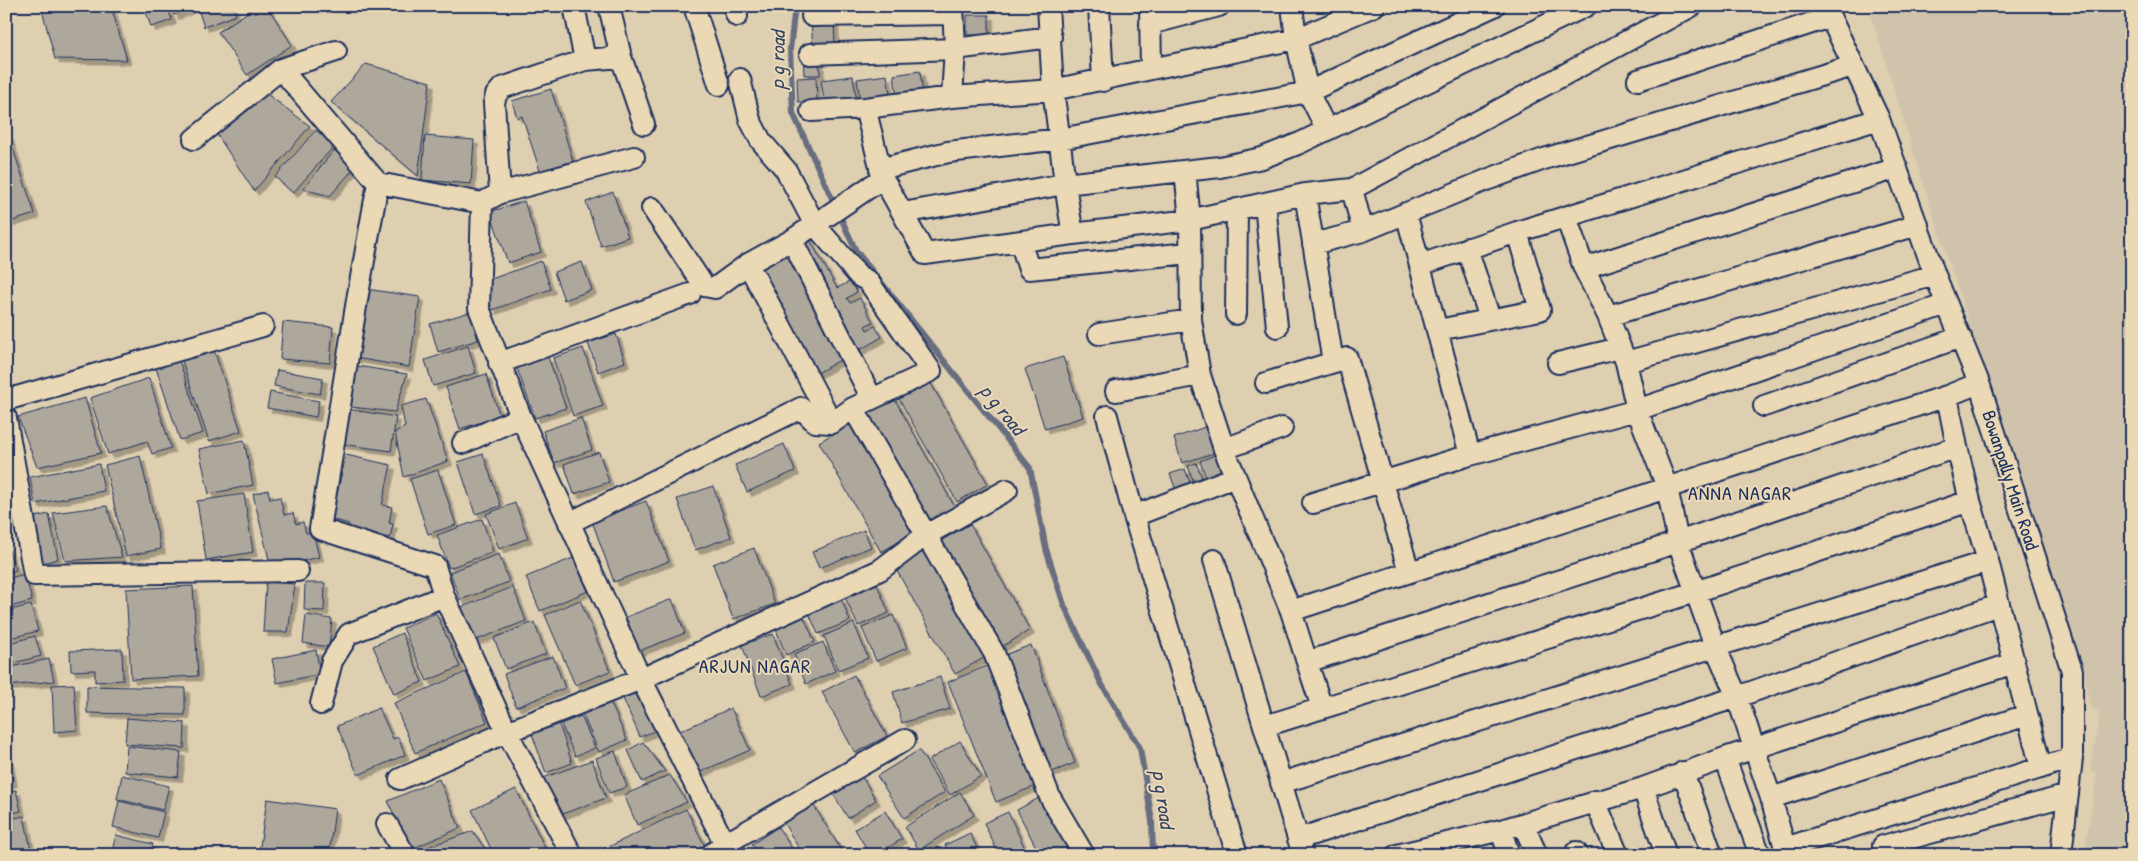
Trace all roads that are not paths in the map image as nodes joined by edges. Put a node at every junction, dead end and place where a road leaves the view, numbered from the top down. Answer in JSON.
{"nodes":[{"id":1,"x":574,"y":6,"type":"edge"},
{"id":2,"x":609,"y":6,"type":"edge"},
{"id":3,"x":694,"y":6,"type":"edge"},
{"id":4,"x":1048,"y":6,"type":"edge"},
{"id":5,"x":1099,"y":6,"type":"edge"},
{"id":6,"x":1219,"y":6,"type":"edge"},
{"id":7,"x":1292,"y":6,"type":"edge"},
{"id":8,"x":1374,"y":6,"type":"edge"},
{"id":9,"x":1494,"y":6,"type":"edge"},
{"id":10,"x":1586,"y":6,"type":"edge"},
{"id":11,"x":1692,"y":6,"type":"edge"},
{"id":12,"x":953,"y":10,"type":"edge"},
{"id":13,"x":1827,"y":11,"type":"edge"},
{"id":14,"x":1150,"y":15,"type":"edge"},
{"id":15,"x":812,"y":16,"type":"dead end"},
{"id":16,"x":1051,"y":37,"type":"junction"},
{"id":17,"x":1296,"y":39,"type":"junction"},
{"id":18,"x":955,"y":48,"type":"junction"},
{"id":19,"x":336,"y":51,"type":"dead end"},
{"id":20,"x":810,"y":54,"type":"dead end"},
{"id":21,"x":620,"y":57,"type":"junction"},
{"id":22,"x":585,"y":60,"type":"junction"},
{"id":23,"x":1853,"y":66,"type":"junction"},
{"id":24,"x":281,"y":69,"type":"junction"},
{"id":25,"x":1151,"y":69,"type":"junction"},
{"id":26,"x":740,"y":79,"type":"dead end"},
{"id":27,"x":1104,"y":80,"type":"junction"},
{"id":28,"x":1638,"y":80,"type":"dead end"},
{"id":29,"x":719,"y":85,"type":"dead end"},
{"id":30,"x":1053,"y":90,"type":"junction"},
{"id":31,"x":1308,"y":92,"type":"junction"},
{"id":32,"x":952,"y":97,"type":"junction"},
{"id":33,"x":865,"y":108,"type":"junction"},
{"id":34,"x":811,"y":111,"type":"dead end"},
{"id":35,"x":1878,"y":119,"type":"junction"},
{"id":36,"x":644,"y":124,"type":"dead end"},
{"id":37,"x":1327,"y":130,"type":"junction"},
{"id":38,"x":194,"y":139,"type":"dead end"},
{"id":39,"x":1060,"y":139,"type":"junction"},
{"id":40,"x":634,"y":157,"type":"dead end"},
{"id":41,"x":1897,"y":168,"type":"junction"},
{"id":42,"x":1185,"y":171,"type":"junction"},
{"id":43,"x":882,"y":174,"type":"junction"},
{"id":44,"x":378,"y":183,"type":"junction"},
{"id":45,"x":1064,"y":184,"type":"junction"},
{"id":46,"x":1352,"y":189,"type":"junction"},
{"id":47,"x":500,"y":193,"type":"junction"},
{"id":48,"x":1305,"y":194,"type":"junction"},
{"id":49,"x":482,"y":203,"type":"junction"},
{"id":50,"x":1265,"y":203,"type":"junction"},
{"id":51,"x":652,"y":208,"type":"dead end"},
{"id":52,"x":1237,"y":209,"type":"junction"},
{"id":53,"x":903,"y":213,"type":"junction"},
{"id":54,"x":1406,"y":213,"type":"junction"},
{"id":55,"x":1566,"y":217,"type":"junction"},
{"id":56,"x":1190,"y":220,"type":"junction"},
{"id":57,"x":817,"y":224,"type":"junction"},
{"id":58,"x":1918,"y":225,"type":"junction"},
{"id":59,"x":1362,"y":231,"type":"junction"},
{"id":60,"x":1517,"y":232,"type":"junction"},
{"id":61,"x":1073,"y":234,"type":"junction"},
{"id":62,"x":792,"y":240,"type":"junction"},
{"id":63,"x":1020,"y":241,"type":"junction"},
{"id":64,"x":1314,"y":244,"type":"junction"},
{"id":65,"x":1467,"y":248,"type":"junction"},
{"id":66,"x":1189,"y":253,"type":"junction"},
{"id":67,"x":748,"y":264,"type":"junction"},
{"id":68,"x":1420,"y":265,"type":"junction"},
{"id":69,"x":1584,"y":268,"type":"junction"},
{"id":70,"x":1935,"y":275,"type":"junction"},
{"id":71,"x":690,"y":294,"type":"dead end"},
{"id":72,"x":1947,"y":304,"type":"junction"},
{"id":73,"x":1236,"y":314,"type":"dead end"},
{"id":74,"x":1608,"y":316,"type":"junction"},
{"id":75,"x":1490,"y":318,"type":"junction"},
{"id":76,"x":1190,"y":320,"type":"junction"},
{"id":77,"x":263,"y":326,"type":"dead end"},
{"id":78,"x":1277,"y":327,"type":"dead end"},
{"id":79,"x":1438,"y":330,"type":"junction"},
{"id":80,"x":1099,"y":334,"type":"dead end"},
{"id":81,"x":1961,"y":337,"type":"junction"},
{"id":82,"x":1623,"y":355,"type":"junction"},
{"id":83,"x":1333,"y":362,"type":"junction"},
{"id":84,"x":499,"y":363,"type":"junction"},
{"id":85,"x":1558,"y":363,"type":"dead end"},
{"id":86,"x":1200,"y":375,"type":"junction"},
{"id":87,"x":1266,"y":383,"type":"dead end"},
{"id":88,"x":1979,"y":383,"type":"junction"},
{"id":89,"x":1116,"y":391,"type":"dead end"},
{"id":90,"x":1947,"y":396,"type":"junction"},
{"id":91,"x":872,"y":398,"type":"junction"},
{"id":92,"x":6,"y":400,"type":"edge"},
{"id":93,"x":1764,"y":406,"type":"dead end"},
{"id":94,"x":853,"y":408,"type":"junction"},
{"id":95,"x":1637,"y":410,"type":"junction"},
{"id":96,"x":1107,"y":416,"type":"dead end"},
{"id":97,"x":521,"y":417,"type":"junction"},
{"id":98,"x":6,"y":418,"type":"edge"},
{"id":99,"x":832,"y":424,"type":"junction"},
{"id":100,"x":1282,"y":428,"type":"dead end"},
{"id":101,"x":463,"y":443,"type":"dead end"},
{"id":102,"x":1957,"y":447,"type":"junction"},
{"id":103,"x":1224,"y":449,"type":"junction"},
{"id":104,"x":1470,"y":455,"type":"junction"},
{"id":105,"x":1235,"y":477,"type":"junction"},
{"id":106,"x":1382,"y":483,"type":"junction"},
{"id":107,"x":1667,"y":487,"type":"junction"},
{"id":108,"x":1007,"y":490,"type":"dead end"},
{"id":109,"x":13,"y":494,"type":"edge"},
{"id":110,"x":1970,"y":500,"type":"junction"},
{"id":111,"x":1313,"y":503,"type":"dead end"},
{"id":112,"x":1134,"y":516,"type":"junction"},
{"id":113,"x":569,"y":523,"type":"junction"},
{"id":114,"x":926,"y":535,"type":"junction"},
{"id":115,"x":1678,"y":542,"type":"junction"},
{"id":116,"x":1214,"y":560,"type":"dead end"},
{"id":117,"x":1988,"y":561,"type":"junction"},
{"id":118,"x":298,"y":571,"type":"dead end"},
{"id":119,"x":1409,"y":572,"type":"junction"},
{"id":120,"x":1695,"y":592,"type":"junction"},
{"id":121,"x":444,"y":596,"type":"junction"},
{"id":122,"x":1998,"y":605,"type":"junction"},
{"id":123,"x":1291,"y":610,"type":"junction"},
{"id":124,"x":1714,"y":646,"type":"junction"},
{"id":125,"x":1307,"y":662,"type":"junction"},
{"id":126,"x":2014,"y":663,"type":"junction"},
{"id":127,"x":641,"y":679,"type":"junction"},
{"id":128,"x":1737,"y":697,"type":"junction"},
{"id":129,"x":322,"y":704,"type":"dead end"},
{"id":130,"x":1322,"y":708,"type":"junction"},
{"id":131,"x":2027,"y":714,"type":"junction"},
{"id":132,"x":1265,"y":726,"type":"junction"},
{"id":133,"x":507,"y":732,"type":"junction"},
{"id":134,"x":905,"y":740,"type":"dead end"},
{"id":135,"x":1754,"y":748,"type":"junction"},
{"id":136,"x":1725,"y":758,"type":"junction"},
{"id":137,"x":2072,"y":758,"type":"junction"},
{"id":138,"x":2041,"y":768,"type":"junction"},
{"id":139,"x":1683,"y":772,"type":"junction"},
{"id":140,"x":400,"y":779,"type":"dead end"},
{"id":141,"x":1281,"y":783,"type":"junction"},
{"id":142,"x":1643,"y":788,"type":"junction"},
{"id":143,"x":2068,"y":795,"type":"junction"},
{"id":144,"x":1771,"y":798,"type":"junction"},
{"id":145,"x":1595,"y":801,"type":"junction"},
{"id":146,"x":387,"y":824,"type":"dead end"},
{"id":147,"x":1523,"y":824,"type":"junction"},
{"id":148,"x":1501,"y":830,"type":"junction"},
{"id":149,"x":1883,"y":846,"type":"dead end"},
{"id":150,"x":1300,"y":847,"type":"edge"},
{"id":151,"x":718,"y":849,"type":"edge"},
{"id":152,"x":1786,"y":852,"type":"edge"},
{"id":153,"x":405,"y":855,"type":"edge"},
{"id":154,"x":572,"y":855,"type":"edge"},
{"id":155,"x":1084,"y":855,"type":"edge"},
{"id":156,"x":1237,"y":855,"type":"edge"},
{"id":157,"x":1397,"y":855,"type":"edge"},
{"id":158,"x":1509,"y":855,"type":"edge"},
{"id":159,"x":1537,"y":855,"type":"edge"},
{"id":160,"x":1618,"y":855,"type":"edge"},
{"id":161,"x":1666,"y":855,"type":"edge"},
{"id":162,"x":1712,"y":855,"type":"edge"},
{"id":163,"x":1760,"y":855,"type":"edge"},
{"id":164,"x":2061,"y":855,"type":"edge"}],
"edges":[{"from":1,"to":22,"type":"street"},
{"from":2,"to":21,"type":"street"},
{"from":3,"to":29,"type":"street"},
{"from":4,"to":16,"type":"street"},
{"from":5,"to":27,"type":"street"},
{"from":6,"to":14,"type":"street"},
{"from":7,"to":17,"type":"street"},
{"from":8,"to":17,"type":"street"},
{"from":9,"to":31,"type":"street"},
{"from":10,"to":37,"type":"street"},
{"from":11,"to":46,"type":"street"},
{"from":12,"to":15,"type":"street"},
{"from":12,"to":18,"type":"street"},
{"from":13,"to":23,"type":"street","name":"Bowanpally Main Road"},
{"from":13,"to":28,"type":"street"},
{"from":14,"to":25,"type":"street"},
{"from":16,"to":18,"type":"street"},
{"from":16,"to":30,"type":"street"},
{"from":17,"to":25,"type":"street"},
{"from":17,"to":31,"type":"street"},
{"from":18,"to":20,"type":"street"},
{"from":18,"to":32,"type":"street"},
{"from":19,"to":24,"type":"street"},
{"from":21,"to":22,"type":"street"},
{"from":21,"to":36,"type":"street"},
{"from":22,"to":47,"type":"street"},
{"from":23,"to":35,"type":"street","name":"Bowanpally Main Road"},
{"from":23,"to":54,"type":"street"},
{"from":24,"to":38,"type":"street"},
{"from":24,"to":44,"type":"street"},
{"from":25,"to":27,"type":"street"},
{"from":26,"to":57,"type":"street"},
{"from":27,"to":30,"type":"street"},
{"from":30,"to":32,"type":"street"},
{"from":30,"to":39,"type":"street"},
{"from":31,"to":37,"type":"street"},
{"from":31,"to":39,"type":"street"},
{"from":32,"to":33,"type":"street"},
{"from":33,"to":34,"type":"street"},
{"from":33,"to":43,"type":"street"},
{"from":35,"to":41,"type":"street","name":"Bowanpally Main Road"},
{"from":35,"to":55,"type":"street"},
{"from":37,"to":42,"type":"street"},
{"from":39,"to":43,"type":"street"},
{"from":39,"to":45,"type":"street"},
{"from":40,"to":47,"type":"street"},
{"from":41,"to":58,"type":"street","name":"Bowanpally Main Road"},
{"from":41,"to":69,"type":"street"},
{"from":42,"to":45,"type":"street"},
{"from":42,"to":56,"type":"street"},
{"from":43,"to":53,"type":"street"},
{"from":43,"to":57,"type":"street"},
{"from":44,"to":49,"type":"street"},
{"from":44,"to":121,"type":"street"},
{"from":45,"to":53,"type":"street"},
{"from":45,"to":61,"type":"street"},
{"from":46,"to":48,"type":"street"},
{"from":46,"to":59,"type":"street"},
{"from":47,"to":49,"type":"street"},
{"from":48,"to":50,"type":"street"},
{"from":48,"to":64,"type":"street"},
{"from":49,"to":84,"type":"street"},
{"from":50,"to":52,"type":"street"},
{"from":50,"to":78,"type":"street"},
{"from":51,"to":67,"type":"street"},
{"from":52,"to":56,"type":"street"},
{"from":52,"to":73,"type":"street"},
{"from":53,"to":63,"type":"street"},
{"from":54,"to":59,"type":"street"},
{"from":54,"to":68,"type":"street"},
{"from":55,"to":60,"type":"street"},
{"from":55,"to":69,"type":"street"},
{"from":56,"to":61,"type":"street"},
{"from":56,"to":66,"type":"street"},
{"from":57,"to":62,"type":"street"},
{"from":57,"to":91,"type":"street"},
{"from":58,"to":70,"type":"street","name":"Bowanpally Main Road"},
{"from":58,"to":74,"type":"street"},
{"from":59,"to":64,"type":"street"},
{"from":60,"to":65,"type":"street"},
{"from":60,"to":75,"type":"street"},
{"from":61,"to":63,"type":"street"},
{"from":62,"to":67,"type":"street"},
{"from":62,"to":91,"type":"street"},
{"from":63,"to":66,"type":"street"},
{"from":64,"to":83,"type":"street"},
{"from":65,"to":68,"type":"street"},
{"from":65,"to":75,"type":"street"},
{"from":66,"to":76,"type":"street"},
{"from":67,"to":99,"type":"street"},
{"from":68,"to":79,"type":"street"},
{"from":69,"to":74,"type":"street"},
{"from":70,"to":72,"type":"street","name":"Bowanpally Main Road"},
{"from":70,"to":82,"type":"street"},
{"from":71,"to":84,"type":"street"},
{"from":72,"to":81,"type":"street","name":"Bowanpally Main Road"},
{"from":72,"to":95,"type":"street"},
{"from":74,"to":82,"type":"street"},
{"from":75,"to":79,"type":"street"},
{"from":76,"to":80,"type":"street"},
{"from":76,"to":86,"type":"street"},
{"from":77,"to":92,"type":"street"},
{"from":79,"to":104,"type":"street"},
{"from":81,"to":88,"type":"street","name":"Bowanpally Main Road"},
{"from":81,"to":93,"type":"street"},
{"from":82,"to":85,"type":"street"},
{"from":82,"to":95,"type":"street"},
{"from":83,"to":87,"type":"street"},
{"from":83,"to":106,"type":"street"},
{"from":84,"to":97,"type":"street"},
{"from":86,"to":89,"type":"street"},
{"from":86,"to":103,"type":"street"},
{"from":88,"to":90,"type":"street"},
{"from":88,"to":137,"type":"street","name":"Bowanpally Main Road"},
{"from":90,"to":102,"type":"street"},
{"from":90,"to":107,"type":"street"},
{"from":91,"to":94,"type":"street"},
{"from":94,"to":99,"type":"street"},
{"from":94,"to":114,"type":"street"},
{"from":95,"to":104,"type":"street"},
{"from":95,"to":107,"type":"street"},
{"from":96,"to":112,"type":"street"},
{"from":97,"to":101,"type":"street"},
{"from":97,"to":113,"type":"street"},
{"from":98,"to":109,"type":"street"},
{"from":99,"to":113,"type":"street"},
{"from":100,"to":103,"type":"street"},
{"from":102,"to":110,"type":"street"},
{"from":102,"to":115,"type":"street"},
{"from":103,"to":105,"type":"street"},
{"from":104,"to":106,"type":"street"},
{"from":105,"to":112,"type":"street"},
{"from":105,"to":123,"type":"street"},
{"from":106,"to":111,"type":"street"},
{"from":106,"to":119,"type":"street"},
{"from":107,"to":115,"type":"street"},
{"from":107,"to":119,"type":"street"},
{"from":108,"to":114,"type":"street"},
{"from":109,"to":118,"type":"street"},
{"from":110,"to":117,"type":"street"},
{"from":110,"to":120,"type":"street"},
{"from":112,"to":156,"type":"street"},
{"from":113,"to":127,"type":"street"},
{"from":114,"to":127,"type":"street"},
{"from":114,"to":155,"type":"street"},
{"from":115,"to":120,"type":"street"},
{"from":115,"to":125,"type":"street"},
{"from":116,"to":132,"type":"street"},
{"from":117,"to":122,"type":"street"},
{"from":117,"to":124,"type":"street"},
{"from":119,"to":123,"type":"street"},
{"from":120,"to":124,"type":"street"},
{"from":120,"to":130,"type":"street"},
{"from":121,"to":129,"type":"street"},
{"from":121,"to":133,"type":"street"},
{"from":122,"to":126,"type":"street"},
{"from":122,"to":128,"type":"street"},
{"from":123,"to":125,"type":"street"},
{"from":124,"to":128,"type":"street"},
{"from":124,"to":141,"type":"street"},
{"from":125,"to":130,"type":"street"},
{"from":126,"to":131,"type":"street"},
{"from":126,"to":135,"type":"street"},
{"from":127,"to":133,"type":"street"},
{"from":127,"to":151,"type":"street"},
{"from":128,"to":135,"type":"street"},
{"from":128,"to":150,"type":"street"},
{"from":130,"to":132,"type":"street"},
{"from":131,"to":138,"type":"street"},
{"from":131,"to":144,"type":"street"},
{"from":132,"to":141,"type":"street"},
{"from":133,"to":140,"type":"street"},
{"from":133,"to":154,"type":"street"},
{"from":134,"to":151,"type":"street"},
{"from":135,"to":136,"type":"street"},
{"from":135,"to":144,"type":"street"},
{"from":136,"to":139,"type":"street"},
{"from":136,"to":163,"type":"street"},
{"from":137,"to":138,"type":"street"},
{"from":137,"to":143,"type":"street","name":"Bowanpally Main Road"},
{"from":138,"to":152,"type":"street"},
{"from":139,"to":142,"type":"street"},
{"from":139,"to":162,"type":"street"},
{"from":141,"to":150,"type":"street"},
{"from":142,"to":145,"type":"street"},
{"from":142,"to":161,"type":"street"},
{"from":143,"to":149,"type":"street"},
{"from":143,"to":164,"type":"street","name":"Bowanpally Main Road"},
{"from":144,"to":152,"type":"street"},
{"from":145,"to":147,"type":"street"},
{"from":145,"to":160,"type":"street"},
{"from":146,"to":153,"type":"street"},
{"from":147,"to":148,"type":"street"},
{"from":147,"to":159,"type":"street"},
{"from":148,"to":157,"type":"street"},
{"from":148,"to":158,"type":"street"}]}
